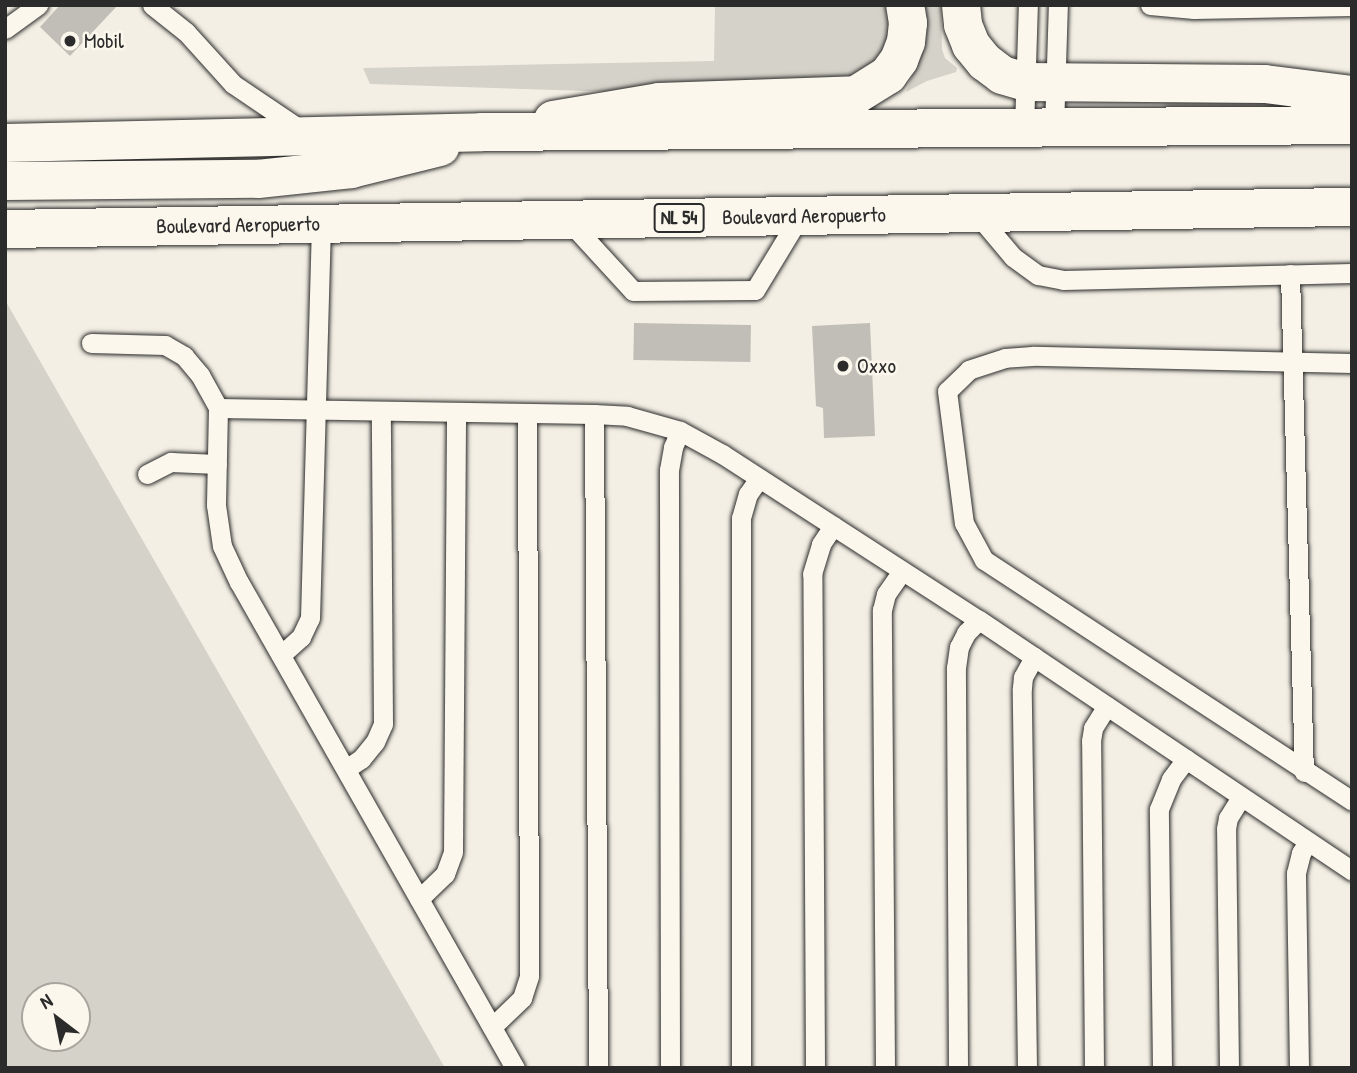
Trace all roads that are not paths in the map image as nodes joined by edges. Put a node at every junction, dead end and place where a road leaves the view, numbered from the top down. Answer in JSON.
{"nodes":[{"id":1,"x":38,"y":5,"type":"edge"},
{"id":2,"x":152,"y":5,"type":"edge"},
{"id":3,"x":905,"y":5,"type":"edge"},
{"id":4,"x":961,"y":5,"type":"edge"},
{"id":5,"x":1028,"y":5,"type":"edge"},
{"id":6,"x":1058,"y":5,"type":"edge"},
{"id":7,"x":1150,"y":5,"type":"edge"},
{"id":8,"x":1352,"y":6,"type":"edge"},
{"id":9,"x":5,"y":29,"type":"edge"},
{"id":10,"x":1041,"y":82,"type":"junction"},
{"id":11,"x":1352,"y":95,"type":"edge"},
{"id":12,"x":1352,"y":125,"type":"edge"},
{"id":13,"x":1039,"y":129,"type":"junction"},
{"id":14,"x":482,"y":132,"type":"junction"},
{"id":15,"x":311,"y":136,"type":"junction"},
{"id":16,"x":5,"y":143,"type":"edge"},
{"id":17,"x":5,"y":181,"type":"edge"},
{"id":18,"x":1352,"y":206,"type":"edge"},
{"id":19,"x":976,"y":213,"type":"junction"},
{"id":20,"x":800,"y":216,"type":"junction"},
{"id":21,"x":568,"y":220,"type":"junction"},
{"id":22,"x":321,"y":224,"type":"junction"},
{"id":23,"x":5,"y":229,"type":"edge"},
{"id":24,"x":1352,"y":273,"type":"edge"},
{"id":25,"x":1290,"y":274,"type":"junction"},
{"id":26,"x":91,"y":342,"type":"dead end"},
{"id":27,"x":1293,"y":361,"type":"junction"},
{"id":28,"x":1352,"y":363,"type":"edge"},
{"id":29,"x":218,"y":408,"type":"junction"},
{"id":30,"x":316,"y":409,"type":"junction"},
{"id":31,"x":381,"y":411,"type":"junction"},
{"id":32,"x":456,"y":412,"type":"junction"},
{"id":33,"x":527,"y":413,"type":"junction"},
{"id":34,"x":594,"y":414,"type":"junction"},
{"id":35,"x":680,"y":431,"type":"junction"},
{"id":36,"x":217,"y":464,"type":"junction"},
{"id":37,"x":147,"y":474,"type":"dead end"},
{"id":38,"x":759,"y":478,"type":"junction"},
{"id":39,"x":833,"y":526,"type":"junction"},
{"id":40,"x":902,"y":570,"type":"junction"},
{"id":41,"x":979,"y":620,"type":"junction"},
{"id":42,"x":281,"y":655,"type":"junction"},
{"id":43,"x":1034,"y":657,"type":"junction"},
{"id":44,"x":1107,"y":706,"type":"junction"},
{"id":45,"x":1186,"y":759,"type":"junction"},
{"id":46,"x":346,"y":769,"type":"junction"},
{"id":47,"x":1304,"y":772,"type":"junction"},
{"id":48,"x":1241,"y":797,"type":"junction"},
{"id":49,"x":1352,"y":801,"type":"edge"},
{"id":50,"x":1308,"y":842,"type":"junction"},
{"id":51,"x":1352,"y":871,"type":"edge"},
{"id":52,"x":419,"y":899,"type":"junction"},
{"id":53,"x":492,"y":1027,"type":"junction"},
{"id":54,"x":515,"y":1068,"type":"edge"},
{"id":55,"x":598,"y":1068,"type":"edge"},
{"id":56,"x":670,"y":1068,"type":"edge"},
{"id":57,"x":741,"y":1068,"type":"edge"},
{"id":58,"x":815,"y":1068,"type":"edge"},
{"id":59,"x":886,"y":1068,"type":"edge"},
{"id":60,"x":958,"y":1068,"type":"edge"},
{"id":61,"x":1027,"y":1068,"type":"edge"},
{"id":62,"x":1094,"y":1068,"type":"edge"},
{"id":63,"x":1161,"y":1068,"type":"edge"},
{"id":64,"x":1229,"y":1068,"type":"edge"},
{"id":65,"x":1299,"y":1068,"type":"edge"}],
"edges":[{"from":1,"to":9,"type":"lane"},
{"from":2,"to":15,"type":"lane"},
{"from":3,"to":14,"type":"main road"},
{"from":4,"to":10,"type":"main road"},
{"from":5,"to":10,"type":"lane"},
{"from":6,"to":10,"type":"lane"},
{"from":7,"to":8,"type":"lane"},
{"from":10,"to":11,"type":"main road"},
{"from":10,"to":13,"type":"lane"},
{"from":10,"to":13,"type":"lane"},
{"from":12,"to":13,"type":"main road"},
{"from":13,"to":14,"type":"main road"},
{"from":14,"to":15,"type":"main road"},
{"from":14,"to":17,"type":"main road"},
{"from":15,"to":16,"type":"main road"},
{"from":18,"to":19,"type":"main road","name":"Boulevard Aeropuerto","number":"NL 54"},
{"from":19,"to":20,"type":"main road","name":"Boulevard Aeropuerto","number":"NL 54"},
{"from":19,"to":25,"type":"lane"},
{"from":20,"to":21,"type":"main road","name":"Boulevard Aeropuerto","number":"NL 54"},
{"from":20,"to":21,"type":"lane"},
{"from":21,"to":22,"type":"main road","name":"Boulevard Aeropuerto","number":"NL 54"},
{"from":22,"to":23,"type":"main road","name":"Boulevard Aeropuerto","number":"NL 54"},
{"from":22,"to":30,"type":"lane"},
{"from":24,"to":25,"type":"lane"},
{"from":25,"to":27,"type":"lane"},
{"from":26,"to":29,"type":"lane"},
{"from":27,"to":28,"type":"lane"},
{"from":27,"to":47,"type":"lane"},
{"from":27,"to":47,"type":"lane"},
{"from":29,"to":30,"type":"lane"},
{"from":29,"to":36,"type":"lane"},
{"from":30,"to":31,"type":"lane"},
{"from":30,"to":42,"type":"lane"},
{"from":31,"to":32,"type":"lane"},
{"from":31,"to":46,"type":"lane"},
{"from":32,"to":33,"type":"lane"},
{"from":32,"to":52,"type":"lane"},
{"from":33,"to":34,"type":"lane"},
{"from":33,"to":53,"type":"lane"},
{"from":34,"to":35,"type":"lane"},
{"from":34,"to":55,"type":"lane"},
{"from":35,"to":38,"type":"lane"},
{"from":35,"to":56,"type":"lane"},
{"from":36,"to":37,"type":"lane"},
{"from":36,"to":42,"type":"lane"},
{"from":38,"to":39,"type":"lane"},
{"from":38,"to":57,"type":"lane"},
{"from":39,"to":40,"type":"lane"},
{"from":39,"to":58,"type":"lane"},
{"from":40,"to":41,"type":"lane"},
{"from":40,"to":59,"type":"lane"},
{"from":41,"to":43,"type":"lane"},
{"from":41,"to":60,"type":"lane"},
{"from":42,"to":46,"type":"lane"},
{"from":43,"to":44,"type":"lane"},
{"from":43,"to":61,"type":"lane"},
{"from":44,"to":45,"type":"lane"},
{"from":44,"to":62,"type":"lane"},
{"from":45,"to":48,"type":"lane"},
{"from":45,"to":63,"type":"lane"},
{"from":46,"to":52,"type":"lane"},
{"from":47,"to":49,"type":"lane"},
{"from":48,"to":50,"type":"lane"},
{"from":48,"to":64,"type":"lane"},
{"from":50,"to":51,"type":"lane"},
{"from":50,"to":65,"type":"lane"},
{"from":52,"to":53,"type":"lane"},
{"from":53,"to":54,"type":"lane"}]}
